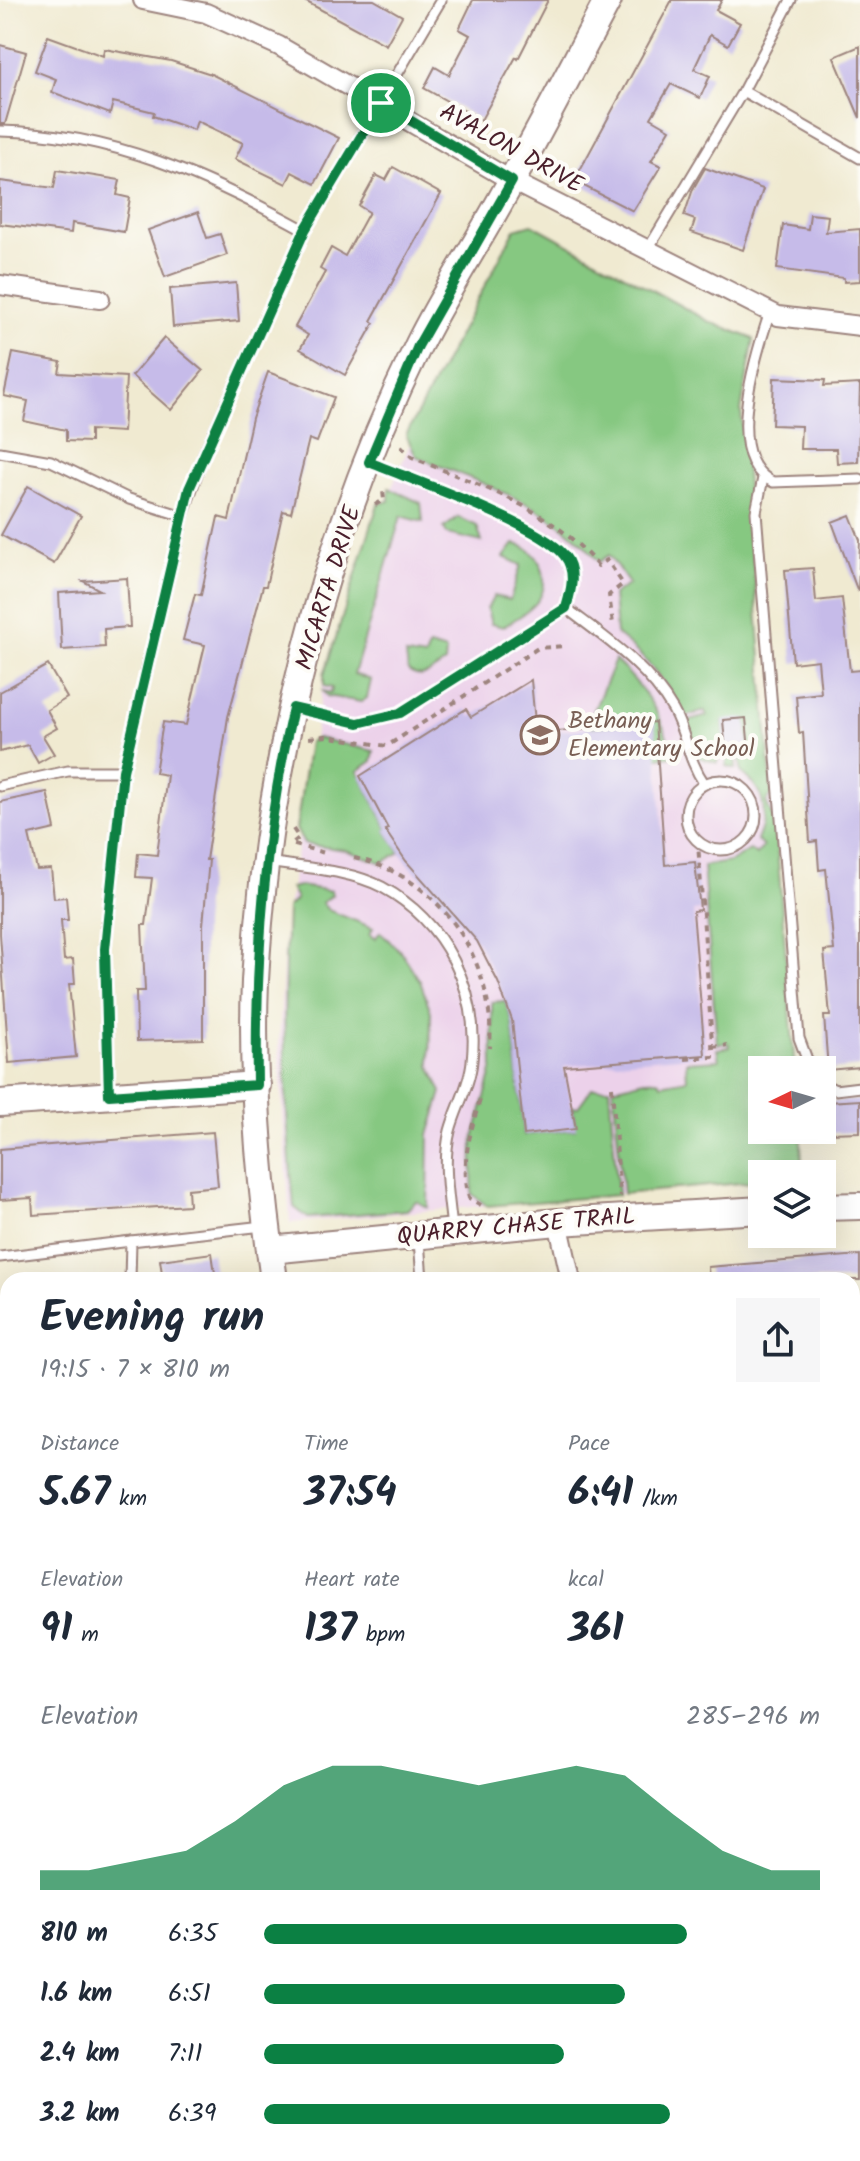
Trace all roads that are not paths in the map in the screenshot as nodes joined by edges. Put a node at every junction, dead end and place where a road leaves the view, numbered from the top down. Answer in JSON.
{"nodes":[{"id":1,"x":143,"y":0,"type":"edge"},
{"id":2,"x":441,"y":0,"type":"edge"},
{"id":3,"x":608,"y":0,"type":"edge"},
{"id":4,"x":791,"y":0,"type":"edge"},
{"id":5,"x":743,"y":91,"type":"junction"},
{"id":6,"x":381,"y":103,"type":"junction"},
{"id":7,"x":0,"y":131,"type":"edge"},
{"id":8,"x":860,"y":158,"type":"edge"},
{"id":9,"x":512,"y":181,"type":"junction"},
{"id":10,"x":305,"y":230,"type":"junction"},
{"id":11,"x":648,"y":249,"type":"junction"},
{"id":12,"x":0,"y":285,"type":"edge"},
{"id":13,"x":100,"y":299,"type":"dead end"},
{"id":14,"x":770,"y":312,"type":"junction"},
{"id":15,"x":860,"y":326,"type":"edge"},
{"id":16,"x":0,"y":452,"type":"edge"},
{"id":17,"x":369,"y":462,"type":"junction"},
{"id":18,"x":763,"y":478,"type":"junction"},
{"id":19,"x":860,"y":479,"type":"edge"},
{"id":20,"x":183,"y":516,"type":"junction"},
{"id":21,"x":566,"y":608,"type":"junction"},
{"id":22,"x":293,"y":708,"type":"junction"},
{"id":23,"x":123,"y":771,"type":"junction"},
{"id":24,"x":704,"y":783,"type":"junction"},
{"id":25,"x":0,"y":786,"type":"edge"},
{"id":26,"x":266,"y":862,"type":"junction"},
{"id":27,"x":806,"y":1056,"type":"edge"},
{"id":28,"x":257,"y":1085,"type":"junction"},
{"id":29,"x":860,"y":1087,"type":"edge"},
{"id":30,"x":836,"y":1090,"type":"edge"},
{"id":31,"x":109,"y":1095,"type":"junction"},
{"id":32,"x":0,"y":1103,"type":"edge"},
{"id":33,"x":860,"y":1206,"type":"edge"},
{"id":34,"x":836,"y":1207,"type":"edge"},
{"id":35,"x":748,"y":1211,"type":"edge"},
{"id":36,"x":558,"y":1222,"type":"junction"},
{"id":37,"x":453,"y":1232,"type":"junction"},
{"id":38,"x":419,"y":1236,"type":"junction"},
{"id":39,"x":269,"y":1238,"type":"junction"},
{"id":40,"x":131,"y":1241,"type":"junction"},
{"id":41,"x":0,"y":1257,"type":"edge"},
{"id":42,"x":130,"y":1272,"type":"edge"},
{"id":43,"x":273,"y":1272,"type":"edge"},
{"id":44,"x":421,"y":1272,"type":"edge"},
{"id":45,"x":569,"y":1272,"type":"edge"}],
"edges":[{"from":1,"to":6,"type":"street","name":"AVALON DRIVE"},
{"from":2,"to":6,"type":"lane"},
{"from":3,"to":9,"type":"street","name":"MICARTA DRIVE"},
{"from":4,"to":5,"type":"lane"},
{"from":5,"to":8,"type":"lane"},
{"from":5,"to":11,"type":"lane"},
{"from":6,"to":9,"type":"street","name":"AVALON DRIVE"},
{"from":6,"to":10,"type":"lane"},
{"from":7,"to":10,"type":"lane"},
{"from":9,"to":11,"type":"street","name":"AVALON DRIVE"},
{"from":9,"to":17,"type":"street","name":"MICARTA DRIVE"},
{"from":10,"to":20,"type":"lane"},
{"from":11,"to":14,"type":"street","name":"AVALON DRIVE"},
{"from":12,"to":13,"type":"street"},
{"from":14,"to":15,"type":"street","name":"AVALON DRIVE"},
{"from":14,"to":18,"type":"lane"},
{"from":16,"to":20,"type":"lane"},
{"from":17,"to":21,"type":"lane"},
{"from":17,"to":22,"type":"street","name":"MICARTA DRIVE"},
{"from":18,"to":19,"type":"lane"},
{"from":18,"to":27,"type":"lane"},
{"from":20,"to":23,"type":"lane"},
{"from":21,"to":22,"type":"lane"},
{"from":21,"to":24,"type":"lane"},
{"from":22,"to":26,"type":"street","name":"MICARTA DRIVE"},
{"from":23,"to":25,"type":"lane"},
{"from":23,"to":31,"type":"lane"},
{"from":24,"to":24,"type":"lane"},
{"from":26,"to":28,"type":"street","name":"MICARTA DRIVE"},
{"from":26,"to":37,"type":"lane"},
{"from":28,"to":31,"type":"street"},
{"from":28,"to":39,"type":"street","name":"MICARTA DRIVE"},
{"from":29,"to":30,"type":"lane"},
{"from":31,"to":32,"type":"street"},
{"from":33,"to":34,"type":"street"},
{"from":35,"to":36,"type":"street","name":"QUARRY CHASE TRAIL"},
{"from":36,"to":37,"type":"street","name":"QUARRY CHASE TRAIL"},
{"from":36,"to":45,"type":"street"},
{"from":37,"to":38,"type":"street","name":"QUARRY CHASE TRAIL"},
{"from":38,"to":39,"type":"street","name":"QUARRY CHASE TRAIL"},
{"from":38,"to":44,"type":"lane"},
{"from":39,"to":40,"type":"lane"},
{"from":39,"to":43,"type":"street","name":"MICARTA DRIVE"},
{"from":40,"to":41,"type":"lane"},
{"from":40,"to":42,"type":"lane"}]}
